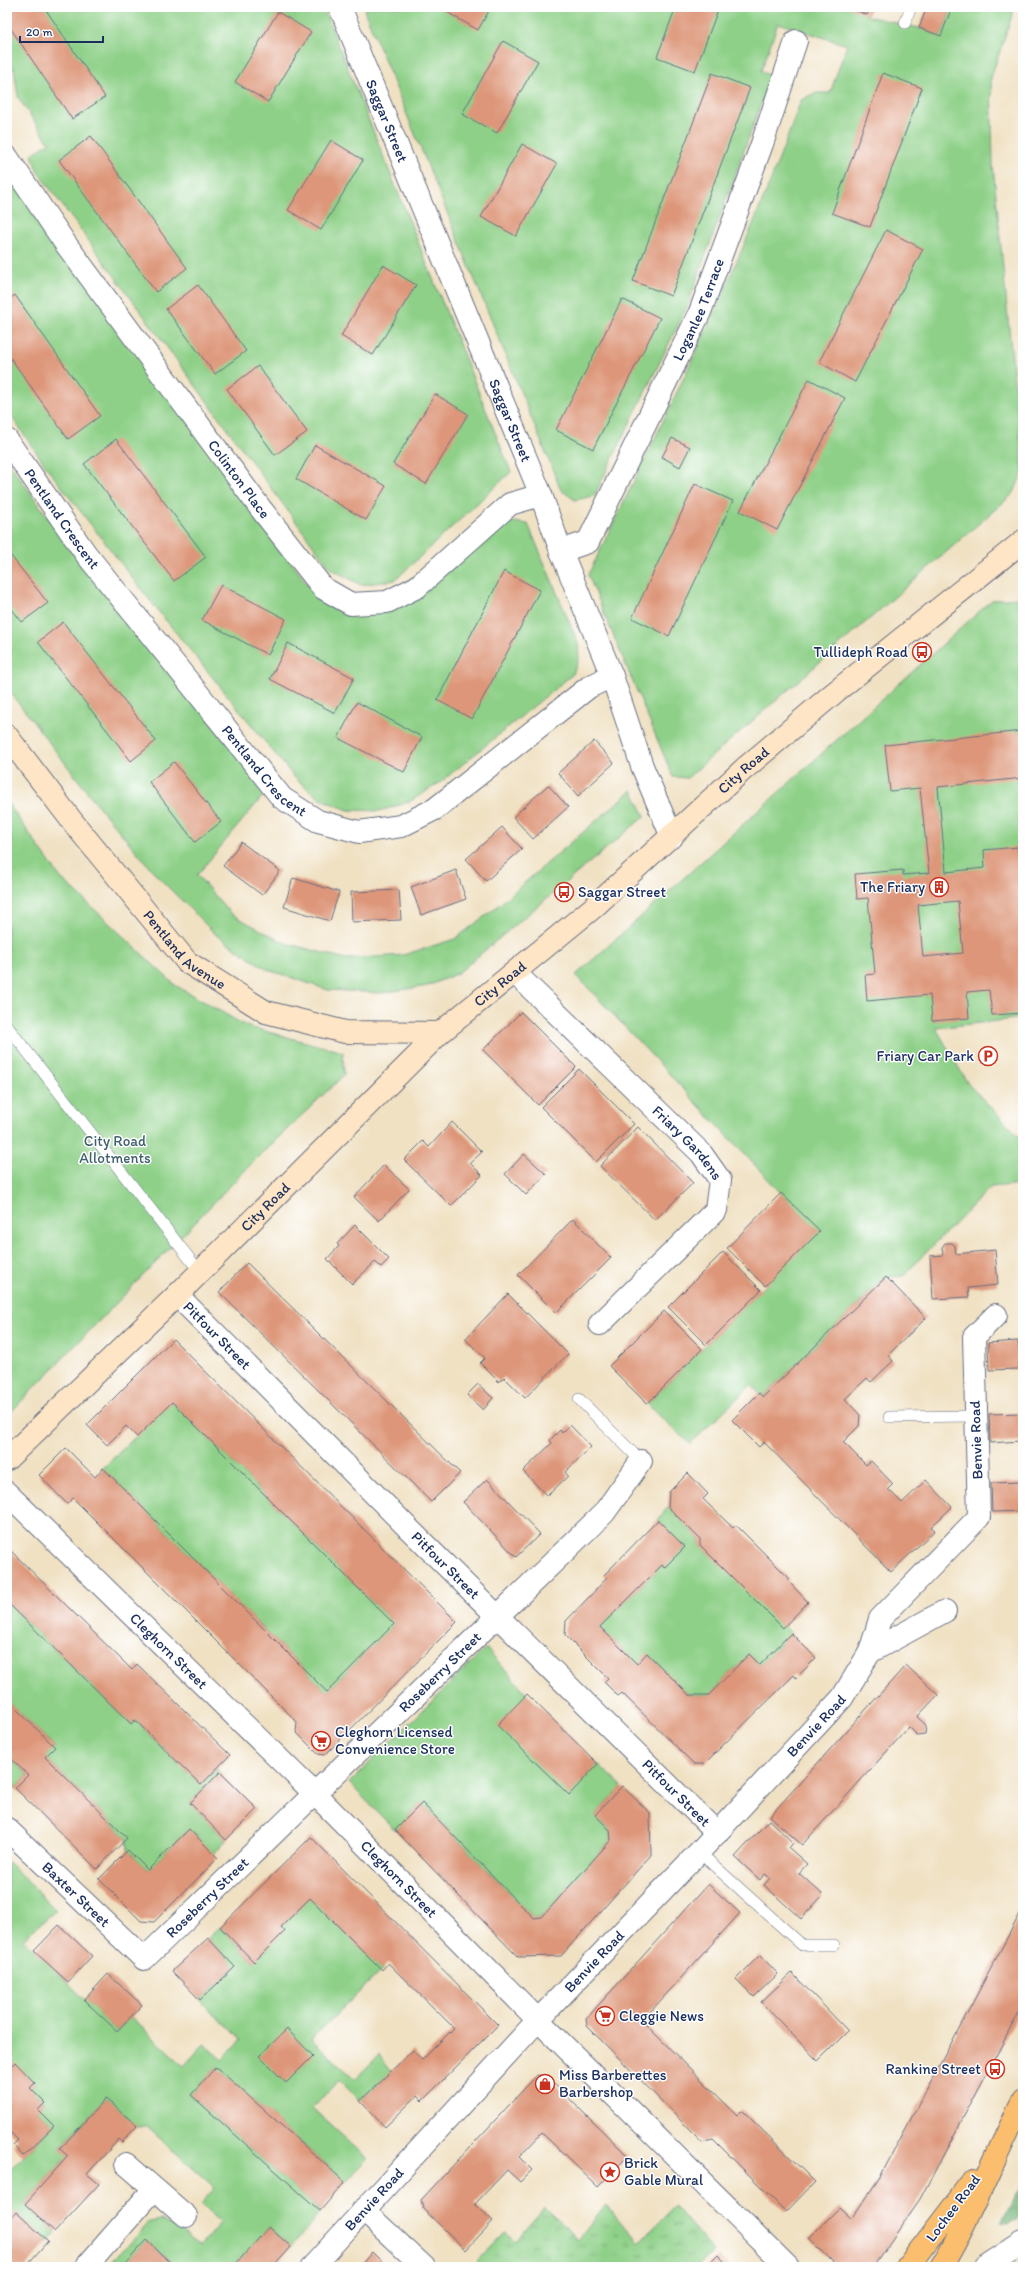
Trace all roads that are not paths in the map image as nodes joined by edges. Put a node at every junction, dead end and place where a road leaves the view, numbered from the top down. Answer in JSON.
{"nodes":[{"id":1,"x":340,"y":7,"type":"edge"},
{"id":2,"x":911,"y":7,"type":"edge"},
{"id":3,"x":905,"y":23,"type":"dead end"},
{"id":4,"x":796,"y":41,"type":"dead end"},
{"id":5,"x":7,"y":157,"type":"edge"},
{"id":6,"x":7,"y":440,"type":"edge"},
{"id":7,"x":541,"y":495,"type":"junction"},
{"id":8,"x":1023,"y":541,"type":"edge"},
{"id":9,"x":561,"y":551,"type":"junction"},
{"id":10,"x":612,"y":676,"type":"junction"},
{"id":11,"x":7,"y":736,"type":"edge"},
{"id":12,"x":672,"y":837,"type":"junction"},
{"id":13,"x":515,"y":972,"type":"junction"},
{"id":14,"x":7,"y":1026,"type":"edge"},
{"id":15,"x":440,"y":1033,"type":"junction"},
{"id":16,"x":200,"y":1272,"type":"junction"},
{"id":17,"x":177,"y":1294,"type":"junction"},
{"id":18,"x":996,"y":1315,"type":"dead end"},
{"id":19,"x":600,"y":1324,"type":"dead end"},
{"id":20,"x":579,"y":1399,"type":"dead end"},
{"id":21,"x":974,"y":1416,"type":"junction"},
{"id":22,"x":889,"y":1417,"type":"dead end"},
{"id":23,"x":7,"y":1459,"type":"edge"},
{"id":24,"x":641,"y":1461,"type":"joint"},
{"id":25,"x":7,"y":1493,"type":"edge"},
{"id":26,"x":945,"y":1611,"type":"dead end"},
{"id":27,"x":497,"y":1616,"type":"junction"},
{"id":28,"x":870,"y":1652,"type":"junction"},
{"id":29,"x":315,"y":1794,"type":"junction"},
{"id":30,"x":7,"y":1829,"type":"edge"},
{"id":31,"x":717,"y":1833,"type":"junction"},
{"id":32,"x":699,"y":1852,"type":"junction"},
{"id":33,"x":834,"y":1945,"type":"dead end"},
{"id":34,"x":144,"y":1959,"type":"joint"},
{"id":35,"x":538,"y":2020,"type":"junction"},
{"id":36,"x":1023,"y":2100,"type":"edge"},
{"id":37,"x":998,"y":2149,"type":"junction"},
{"id":38,"x":126,"y":2164,"type":"dead end"},
{"id":39,"x":154,"y":2189,"type":"junction"},
{"id":40,"x":363,"y":2210,"type":"junction"},
{"id":41,"x":186,"y":2216,"type":"dead end"},
{"id":42,"x":1023,"y":2242,"type":"edge"},
{"id":43,"x":86,"y":2267,"type":"edge"},
{"id":44,"x":312,"y":2267,"type":"edge"},
{"id":45,"x":424,"y":2267,"type":"edge"},
{"id":46,"x":788,"y":2267,"type":"edge"},
{"id":47,"x":907,"y":2267,"type":"edge"},
{"id":48,"x":941,"y":2267,"type":"edge"},
{"id":49,"x":985,"y":2267,"type":"edge"}],
"edges":[{"from":1,"to":7,"type":"street","name":"Saggar Street"},
{"from":2,"to":3,"type":"lane"},
{"from":4,"to":9,"type":"street","name":"Loganlee Terrace"},
{"from":5,"to":7,"type":"street","name":"Colinton Place"},
{"from":6,"to":10,"type":"street","name":"Pentland Crescent"},
{"from":7,"to":9,"type":"street","name":"Saggar Street"},
{"from":8,"to":12,"type":"street","name":"City Road"},
{"from":9,"to":10,"type":"street","name":"Saggar Street"},
{"from":10,"to":12,"type":"street","name":"Saggar Street"},
{"from":11,"to":15,"type":"street","name":"Pentland Avenue"},
{"from":12,"to":13,"type":"street","name":"City Road"},
{"from":13,"to":15,"type":"street","name":"City Road"},
{"from":13,"to":19,"type":"street","name":"Friary Gardens"},
{"from":14,"to":16,"type":"lane"},
{"from":15,"to":16,"type":"street","name":"City Road"},
{"from":16,"to":17,"type":"street","name":"City Road"},
{"from":17,"to":23,"type":"street","name":"City Road"},
{"from":17,"to":27,"type":"street","name":"Pitfour Street"},
{"from":18,"to":21,"type":"street","name":"Benvie Road"},
{"from":20,"to":24,"type":"lane"},
{"from":21,"to":22,"type":"lane"},
{"from":21,"to":28,"type":"street","name":"Benvie Road"},
{"from":24,"to":27,"type":"street","name":"Roseberry Street"},
{"from":25,"to":29,"type":"street","name":"Cleghorn Street"},
{"from":26,"to":28,"type":"street"},
{"from":27,"to":29,"type":"street","name":"Roseberry Street"},
{"from":27,"to":31,"type":"street","name":"Pitfour Street"},
{"from":28,"to":31,"type":"street","name":"Benvie Road"},
{"from":29,"to":34,"type":"street","name":"Roseberry Street"},
{"from":29,"to":35,"type":"street","name":"Cleghorn Street"},
{"from":30,"to":34,"type":"street","name":"Baxter Street"},
{"from":31,"to":32,"type":"street","name":"Benvie Road"},
{"from":32,"to":33,"type":"lane"},
{"from":32,"to":35,"type":"street","name":"Benvie Road"},
{"from":35,"to":40,"type":"street","name":"Benvie Road"},
{"from":35,"to":46,"type":"street","name":"Cleghorn Street"},
{"from":36,"to":37,"type":"main road","name":"Lochee Road"},
{"from":37,"to":47,"type":"main road","name":"Lochee Road"},
{"from":37,"to":48,"type":"main road","name":"Lochee Road"},
{"from":38,"to":39,"type":"street"},
{"from":39,"to":41,"type":"street"},
{"from":39,"to":43,"type":"street"},
{"from":40,"to":44,"type":"street","name":"Benvie Road"},
{"from":40,"to":45,"type":"street"},
{"from":42,"to":49,"type":"street"}]}
